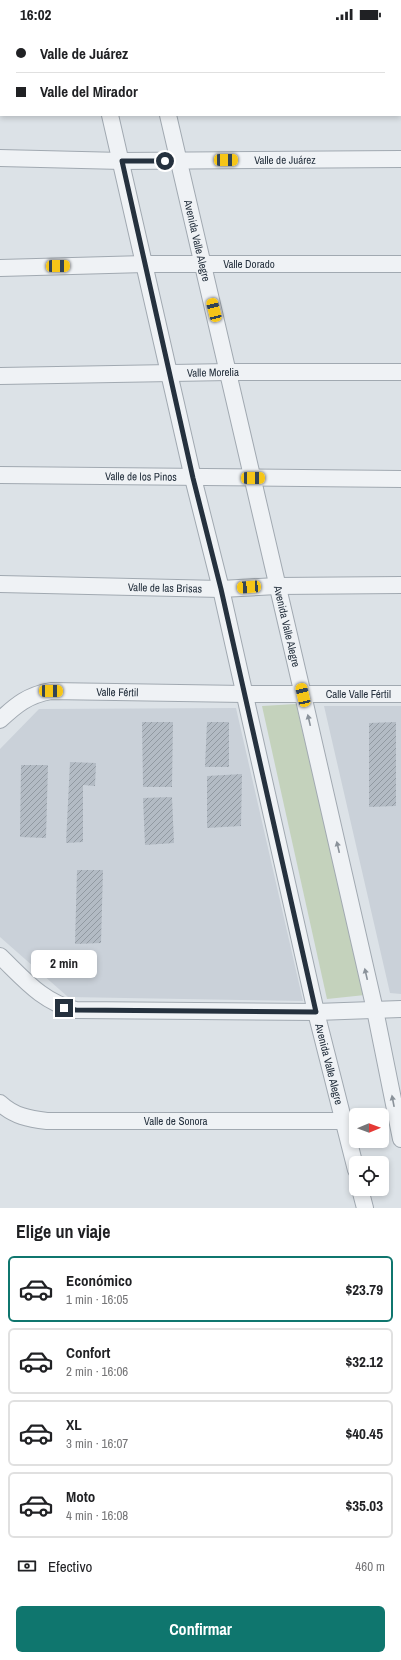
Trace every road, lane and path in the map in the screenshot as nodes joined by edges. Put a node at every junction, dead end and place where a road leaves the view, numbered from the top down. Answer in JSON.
{"nodes":[{"id":1,"x":110,"y":116,"type":"edge"},
{"id":2,"x":168,"y":116,"type":"edge"},
{"id":3,"x":0,"y":158,"type":"edge"},
{"id":4,"x":401,"y":159,"type":"edge"},
{"id":5,"x":122,"y":161,"type":"junction"},
{"id":6,"x":179,"y":161,"type":"junction"},
{"id":7,"x":145,"y":264,"type":"junction"},
{"id":8,"x":203,"y":264,"type":"junction"},
{"id":9,"x":401,"y":264,"type":"edge"},
{"id":10,"x":0,"y":268,"type":"edge"},
{"id":11,"x":229,"y":372,"type":"junction"},
{"id":12,"x":401,"y":372,"type":"edge"},
{"id":13,"x":170,"y":373,"type":"junction"},
{"id":14,"x":0,"y":376,"type":"edge"},
{"id":15,"x":0,"y":475,"type":"edge"},
{"id":16,"x":193,"y":478,"type":"junction"},
{"id":17,"x":253,"y":478,"type":"junction"},
{"id":18,"x":401,"y":479,"type":"edge"},
{"id":19,"x":0,"y":584,"type":"edge"},
{"id":20,"x":401,"y":585,"type":"edge"},
{"id":21,"x":277,"y":586,"type":"junction"},
{"id":22,"x":221,"y":589,"type":"junction"},
{"id":23,"x":244,"y":694,"type":"junction"},
{"id":24,"x":401,"y":694,"type":"edge"},
{"id":25,"x":303,"y":695,"type":"junction"},
{"id":26,"x":0,"y":720,"type":"edge"},
{"id":27,"x":0,"y":956,"type":"edge"},
{"id":28,"x":375,"y":1010,"type":"junction"},
{"id":29,"x":401,"y":1010,"type":"edge"},
{"id":30,"x":316,"y":1012,"type":"junction"},
{"id":31,"x":0,"y":1103,"type":"edge"},
{"id":32,"x":349,"y":1118,"type":"edge"},
{"id":33,"x":393,"y":1119,"type":"edge"},
{"id":34,"x":349,"y":1121,"type":"edge"},
{"id":35,"x":401,"y":1139,"type":"edge"},
{"id":36,"x":362,"y":1196,"type":"edge"},
{"id":37,"x":365,"y":1208,"type":"edge"}],
"edges":[{"from":1,"to":5,"type":"street","name":"Avenida Valle Alegre"},
{"from":2,"to":6,"type":"street","name":"Avenida Valle Alegre"},
{"from":3,"to":5,"type":"street","name":"Valle de Juárez"},
{"from":4,"to":6,"type":"street","name":"Valle de Juárez"},
{"from":5,"to":6,"type":"street","name":"Valle de Juárez"},
{"from":5,"to":7,"type":"street","name":"Avenida Valle Alegre"},
{"from":6,"to":8,"type":"street","name":"Avenida Valle Alegre"},
{"from":7,"to":8,"type":"street","name":"Valle Dorado"},
{"from":7,"to":10,"type":"street","name":"Valle Dorado"},
{"from":7,"to":13,"type":"street","name":"Avenida Valle Alegre"},
{"from":8,"to":9,"type":"street","name":"Valle Dorado"},
{"from":8,"to":11,"type":"street","name":"Avenida Valle Alegre"},
{"from":11,"to":12,"type":"street","name":"Valle Morelia"},
{"from":11,"to":13,"type":"street","name":"Valle Morelia"},
{"from":11,"to":17,"type":"street","name":"Avenida Valle Alegre"},
{"from":13,"to":14,"type":"street","name":"Valle Morelia"},
{"from":13,"to":16,"type":"street","name":"Avenida Valle Alegre"},
{"from":15,"to":16,"type":"street","name":"Valle de los Pinos"},
{"from":16,"to":17,"type":"street","name":"Valle de los Pinos"},
{"from":16,"to":22,"type":"street","name":"Avenida Valle Alegre"},
{"from":17,"to":18,"type":"street","name":"Valle de los Pinos"},
{"from":17,"to":21,"type":"street","name":"Avenida Valle Alegre"},
{"from":19,"to":22,"type":"street","name":"Valle de las Brisas"},
{"from":20,"to":21,"type":"street","name":"Valle de las Brisas"},
{"from":21,"to":22,"type":"street","name":"Valle de las Brisas"},
{"from":21,"to":25,"type":"street","name":"Avenida Valle Alegre"},
{"from":22,"to":23,"type":"street","name":"Avenida Valle Alegre"},
{"from":23,"to":25,"type":"street","name":"Calle Valle Fértil"},
{"from":23,"to":26,"type":"street","name":"Valle Fértil"},
{"from":23,"to":30,"type":"street","name":"Avenida Valle Alegre"},
{"from":24,"to":25,"type":"street","name":"Calle Valle Fértil"},
{"from":28,"to":25,"type":"street","name":"Avenida Valle Alegre","one_way":true},
{"from":27,"to":30,"type":"street"},
{"from":28,"to":29,"type":"street"},
{"from":28,"to":30,"type":"street"},
{"from":33,"to":28,"type":"street","name":"Avenida Valle Alegre","one_way":true},
{"from":30,"to":32,"type":"street","name":"Avenida Valle Alegre"},
{"from":31,"to":34,"type":"street","name":"Valle de Sonora"},
{"from":33,"to":35,"type":"street","name":"Avenida Valle Alegre"},
{"from":36,"to":37,"type":"street"}]}
